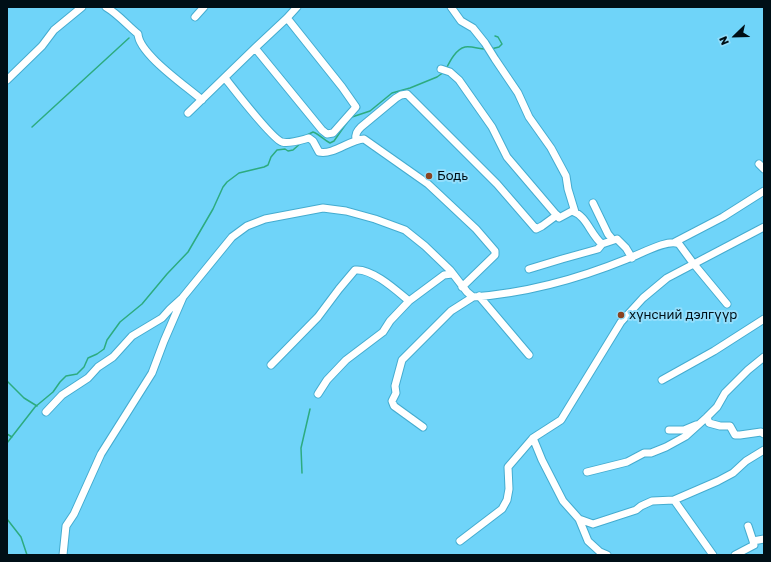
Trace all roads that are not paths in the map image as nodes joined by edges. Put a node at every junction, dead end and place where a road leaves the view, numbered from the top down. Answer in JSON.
{"nodes":[{"id":1,"x":82,"y":7,"type":"edge"},
{"id":2,"x":106,"y":7,"type":"edge"},
{"id":3,"x":204,"y":7,"type":"edge"},
{"id":4,"x":297,"y":7,"type":"edge"},
{"id":5,"x":451,"y":7,"type":"edge"},
{"id":6,"x":195,"y":18,"type":"dead end"},
{"id":7,"x":287,"y":18,"type":"junction"},
{"id":8,"x":255,"y":48,"type":"junction"},
{"id":9,"x":441,"y":69,"type":"dead end"},
{"id":10,"x":225,"y":78,"type":"junction"},
{"id":11,"x":7,"y":80,"type":"edge"},
{"id":12,"x":202,"y":100,"type":"junction"},
{"id":13,"x":188,"y":113,"type":"dead end"},
{"id":14,"x":356,"y":140,"type":"junction"},
{"id":15,"x":764,"y":191,"type":"edge"},
{"id":16,"x":593,"y":203,"type":"dead end"},
{"id":17,"x":575,"y":212,"type":"junction"},
{"id":18,"x":557,"y":215,"type":"junction"},
{"id":19,"x":764,"y":227,"type":"edge"},
{"id":20,"x":613,"y":240,"type":"junction"},
{"id":21,"x":675,"y":242,"type":"junction"},
{"id":22,"x":602,"y":244,"type":"junction"},
{"id":23,"x":632,"y":258,"type":"junction"},
{"id":24,"x":693,"y":264,"type":"junction"},
{"id":25,"x":529,"y":269,"type":"dead end"},
{"id":26,"x":452,"y":274,"type":"junction"},
{"id":27,"x":462,"y":287,"type":"junction"},
{"id":28,"x":476,"y":296,"type":"junction"},
{"id":29,"x":183,"y":297,"type":"junction"},
{"id":30,"x":409,"y":301,"type":"junction"},
{"id":31,"x":727,"y":304,"type":"dead end"},
{"id":32,"x":764,"y":319,"type":"edge"},
{"id":33,"x":529,"y":355,"type":"dead end"},
{"id":34,"x":764,"y":357,"type":"edge"},
{"id":35,"x":271,"y":365,"type":"dead end"},
{"id":36,"x":662,"y":380,"type":"dead end"},
{"id":37,"x":318,"y":394,"type":"dead end"},
{"id":38,"x":46,"y":412,"type":"dead end"},
{"id":39,"x":707,"y":417,"type":"junction"},
{"id":40,"x":700,"y":424,"type":"junction"},
{"id":41,"x":423,"y":427,"type":"dead end"},
{"id":42,"x":669,"y":430,"type":"dead end"},
{"id":43,"x":764,"y":434,"type":"edge"},
{"id":44,"x":533,"y":438,"type":"junction"},
{"id":45,"x":764,"y":450,"type":"edge"},
{"id":46,"x":587,"y":472,"type":"dead end"},
{"id":47,"x":674,"y":500,"type":"junction"},
{"id":48,"x":579,"y":519,"type":"junction"},
{"id":49,"x":748,"y":526,"type":"dead end"},
{"id":50,"x":753,"y":540,"type":"junction"},
{"id":51,"x":764,"y":540,"type":"edge"},
{"id":52,"x":460,"y":541,"type":"dead end"},
{"id":53,"x":63,"y":555,"type":"edge"},
{"id":54,"x":607,"y":555,"type":"edge"},
{"id":55,"x":713,"y":555,"type":"edge"},
{"id":56,"x":735,"y":555,"type":"edge"}],
"edges":[{"from":1,"to":11,"type":"street"},
{"from":2,"to":12,"type":"street"},
{"from":3,"to":6,"type":"street"},
{"from":4,"to":7,"type":"street"},
{"from":5,"to":17,"type":"street"},
{"from":7,"to":8,"type":"street"},
{"from":7,"to":8,"type":"street"},
{"from":8,"to":10,"type":"street"},
{"from":9,"to":18,"type":"street"},
{"from":10,"to":12,"type":"street"},
{"from":10,"to":14,"type":"street"},
{"from":12,"to":13,"type":"street"},
{"from":14,"to":18,"type":"street"},
{"from":14,"to":27,"type":"street"},
{"from":15,"to":21,"type":"street"},
{"from":16,"to":20,"type":"street"},
{"from":17,"to":18,"type":"street"},
{"from":17,"to":22,"type":"street"},
{"from":19,"to":24,"type":"street"},
{"from":20,"to":22,"type":"street"},
{"from":20,"to":23,"type":"street"},
{"from":21,"to":23,"type":"street"},
{"from":21,"to":24,"type":"street"},
{"from":22,"to":25,"type":"street"},
{"from":23,"to":28,"type":"street"},
{"from":24,"to":31,"type":"street"},
{"from":24,"to":44,"type":"street"},
{"from":26,"to":27,"type":"street"},
{"from":26,"to":29,"type":"street"},
{"from":26,"to":30,"type":"street"},
{"from":27,"to":28,"type":"street"},
{"from":28,"to":33,"type":"street"},
{"from":28,"to":41,"type":"street"},
{"from":29,"to":38,"type":"street"},
{"from":29,"to":53,"type":"street"},
{"from":30,"to":35,"type":"street"},
{"from":30,"to":37,"type":"street"},
{"from":32,"to":36,"type":"street"},
{"from":34,"to":39,"type":"street"},
{"from":39,"to":40,"type":"street"},
{"from":39,"to":43,"type":"street"},
{"from":40,"to":42,"type":"street"},
{"from":40,"to":46,"type":"street"},
{"from":44,"to":48,"type":"street"},
{"from":44,"to":52,"type":"street"},
{"from":45,"to":47,"type":"street"},
{"from":47,"to":48,"type":"street"},
{"from":47,"to":55,"type":"street"},
{"from":48,"to":54,"type":"street"},
{"from":49,"to":50,"type":"street"},
{"from":50,"to":51,"type":"street"},
{"from":50,"to":56,"type":"street"}]}
